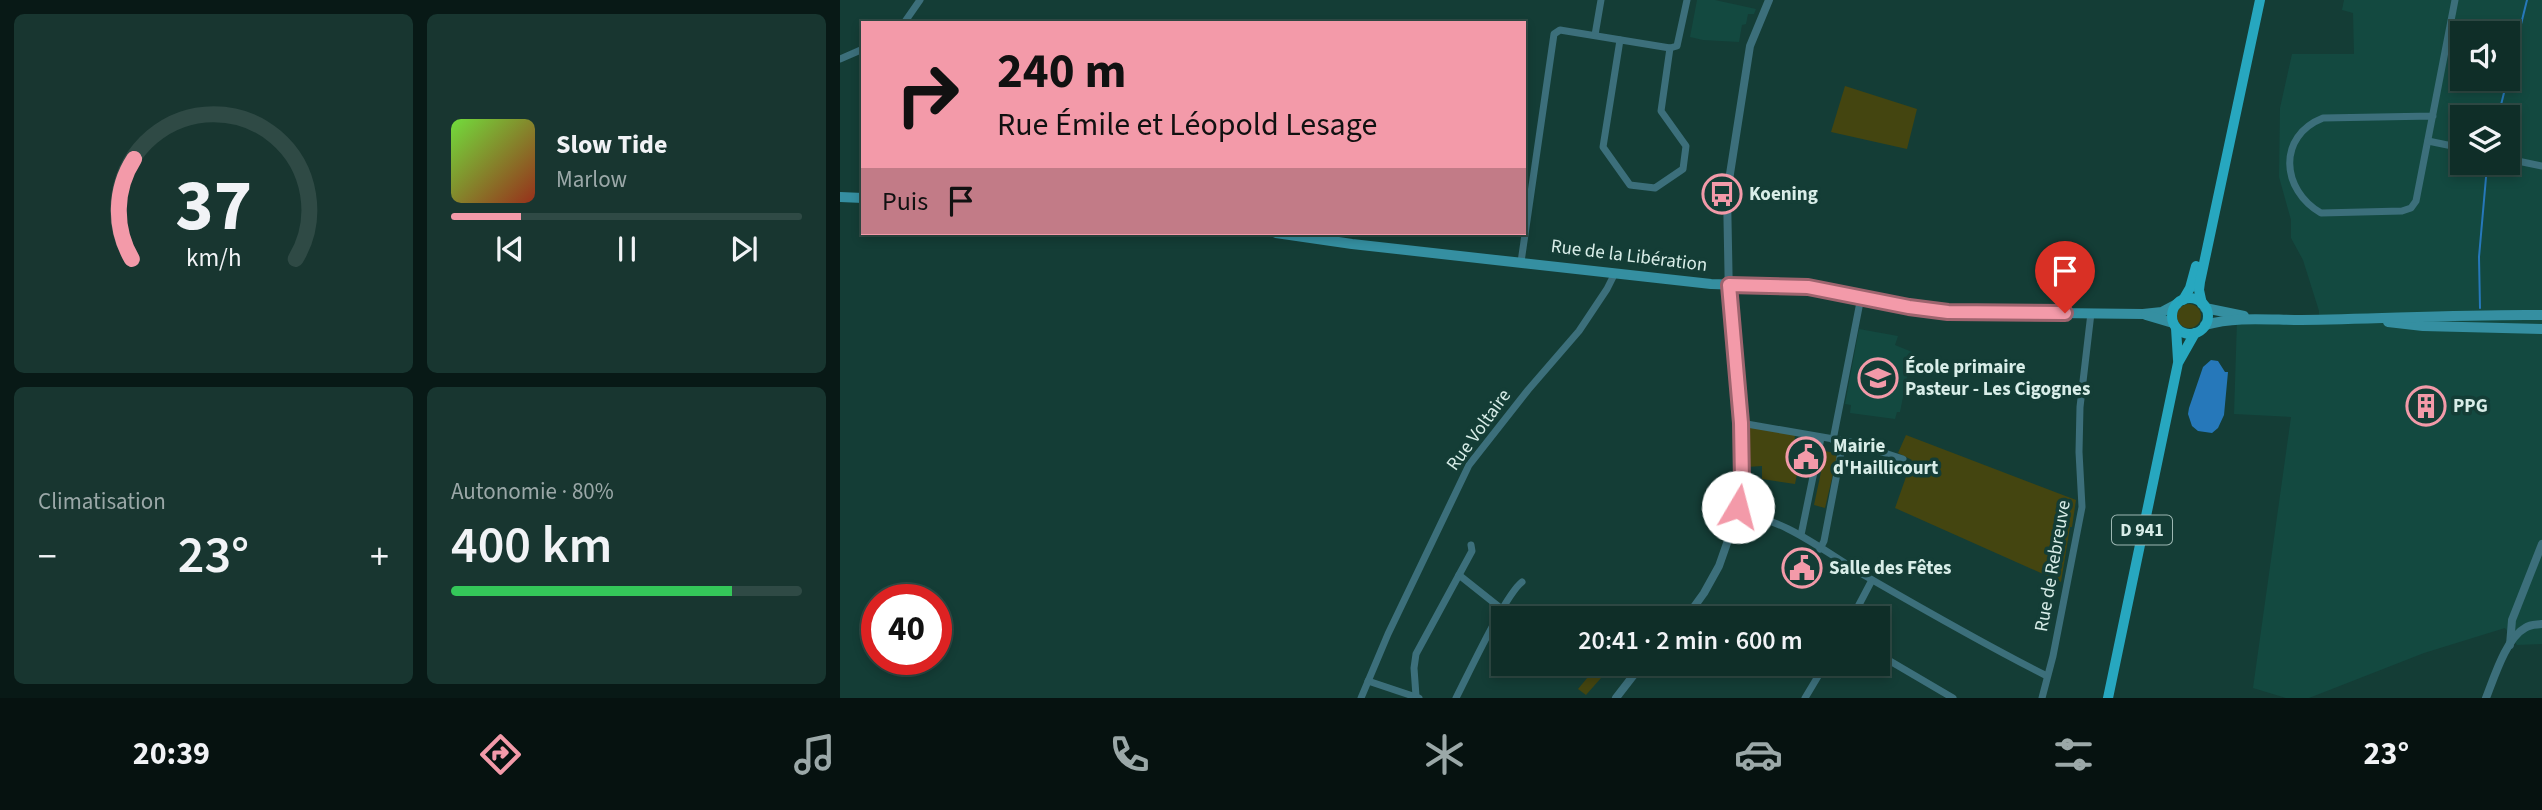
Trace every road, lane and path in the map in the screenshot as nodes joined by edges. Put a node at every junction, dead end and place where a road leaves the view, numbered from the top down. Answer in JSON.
{"nodes":[{"id":1,"x":920,"y":0,"type":"edge"},
{"id":2,"x":1601,"y":0,"type":"edge"},
{"id":3,"x":1687,"y":0,"type":"edge"},
{"id":4,"x":1769,"y":0,"type":"edge"},
{"id":5,"x":2253,"y":0,"type":"edge"},
{"id":6,"x":2260,"y":0,"type":"edge"},
{"id":7,"x":2455,"y":0,"type":"edge"},
{"id":8,"x":905,"y":21,"type":"edge"},
{"id":9,"x":1595,"y":35,"type":"junction"},
{"id":10,"x":1620,"y":40,"type":"junction"},
{"id":11,"x":1674,"y":47,"type":"junction"},
{"id":12,"x":861,"y":50,"type":"edge"},
{"id":13,"x":840,"y":59,"type":"edge"},
{"id":14,"x":2432,"y":116,"type":"junction"},
{"id":15,"x":2428,"y":141,"type":"junction"},
{"id":16,"x":2450,"y":146,"type":"edge"},
{"id":17,"x":2520,"y":161,"type":"edge"},
{"id":18,"x":2542,"y":166,"type":"edge"},
{"id":19,"x":843,"y":197,"type":"edge"},
{"id":20,"x":861,"y":198,"type":"edge"},
{"id":21,"x":1526,"y":227,"type":"edge"},
{"id":22,"x":1290,"y":235,"type":"edge"},
{"id":23,"x":1525,"y":235,"type":"edge"},
{"id":24,"x":1521,"y":262,"type":"junction"},
{"id":25,"x":1615,"y":273,"type":"junction"},
{"id":26,"x":1729,"y":285,"type":"junction"},
{"id":27,"x":1861,"y":297,"type":"junction"},
{"id":28,"x":2180,"y":302,"type":"junction"},
{"id":29,"x":2204,"y":306,"type":"junction"},
{"id":30,"x":2091,"y":313,"type":"junction"},
{"id":31,"x":2143,"y":314,"type":"junction"},
{"id":32,"x":2542,"y":315,"type":"edge"},
{"id":33,"x":2367,"y":318,"type":"junction"},
{"id":34,"x":2266,"y":319,"type":"junction"},
{"id":35,"x":2205,"y":325,"type":"junction"},
{"id":36,"x":2174,"y":326,"type":"junction"},
{"id":37,"x":2542,"y":329,"type":"edge"},
{"id":38,"x":2195,"y":333,"type":"junction"},
{"id":39,"x":2178,"y":363,"type":"junction"},
{"id":40,"x":1741,"y":423,"type":"junction"},
{"id":41,"x":1821,"y":438,"type":"junction"},
{"id":42,"x":1832,"y":440,"type":"junction"},
{"id":43,"x":1843,"y":442,"type":"junction"},
{"id":44,"x":1903,"y":459,"type":"dead end"},
{"id":45,"x":1736,"y":514,"type":"junction"},
{"id":46,"x":1801,"y":535,"type":"junction"},
{"id":47,"x":2542,"y":544,"type":"edge"},
{"id":48,"x":1471,"y":545,"type":"dead end"},
{"id":49,"x":1820,"y":549,"type":"junction"},
{"id":50,"x":1459,"y":575,"type":"junction"},
{"id":51,"x":1872,"y":580,"type":"junction"},
{"id":52,"x":1522,"y":582,"type":"dead end"},
{"id":53,"x":1498,"y":606,"type":"edge"},
{"id":54,"x":1505,"y":606,"type":"edge"},
{"id":55,"x":1695,"y":606,"type":"edge"},
{"id":56,"x":1858,"y":606,"type":"edge"},
{"id":57,"x":2515,"y":611,"type":"junction"},
{"id":58,"x":2542,"y":624,"type":"edge"},
{"id":59,"x":2529,"y":625,"type":"junction"},
{"id":60,"x":1491,"y":632,"type":"edge"},
{"id":61,"x":2510,"y":645,"type":"junction"},
{"id":62,"x":1890,"y":661,"type":"edge"},
{"id":63,"x":1633,"y":676,"type":"edge"},
{"id":64,"x":1818,"y":676,"type":"edge"},
{"id":65,"x":2047,"y":676,"type":"junction"},
{"id":66,"x":1368,"y":681,"type":"junction"},
{"id":67,"x":1417,"y":697,"type":"edge"},
{"id":68,"x":1361,"y":698,"type":"edge"},
{"id":69,"x":1456,"y":698,"type":"edge"},
{"id":70,"x":1616,"y":698,"type":"edge"},
{"id":71,"x":1805,"y":698,"type":"edge"},
{"id":72,"x":1953,"y":698,"type":"edge"},
{"id":73,"x":2042,"y":698,"type":"edge"},
{"id":74,"x":2108,"y":698,"type":"edge"},
{"id":75,"x":2486,"y":698,"type":"edge"}],
"edges":[{"from":1,"to":8,"type":"street"},
{"from":2,"to":9,"type":"street"},
{"from":3,"to":11,"type":"street"},
{"from":4,"to":26,"type":"street"},
{"from":5,"to":28,"type":"main road"},
{"from":6,"to":29,"type":"main road"},
{"from":7,"to":14,"type":"street"},
{"from":9,"to":10,"type":"street"},
{"from":9,"to":21,"type":"street"},
{"from":10,"to":11,"type":"street"},
{"from":10,"to":11,"type":"street"},
{"from":12,"to":13,"type":"street"},
{"from":14,"to":15,"type":"street"},
{"from":14,"to":15,"type":"street"},
{"from":15,"to":16,"type":"street"},
{"from":17,"to":18,"type":"street"},
{"from":19,"to":20,"type":"main road"},
{"from":22,"to":24,"type":"main road","name":"Rue de la Libération"},
{"from":23,"to":24,"type":"street"},
{"from":24,"to":25,"type":"main road","name":"Rue de la Libération"},
{"from":25,"to":26,"type":"main road","name":"Rue de la Libération"},
{"from":25,"to":66,"type":"street","name":"Rue Voltaire"},
{"from":26,"to":27,"type":"main road","name":"Rue de la Libération"},
{"from":26,"to":40,"type":"street"},
{"from":27,"to":30,"type":"main road","name":"Rue de la Libération"},
{"from":27,"to":42,"type":"street"},
{"from":28,"to":29,"type":"main road"},
{"from":28,"to":31,"type":"main road"},
{"from":28,"to":36,"type":"main road"},
{"from":29,"to":34,"type":"main road"},
{"from":29,"to":35,"type":"main road"},
{"from":30,"to":31,"type":"main road","name":"Rue de la Libération"},
{"from":30,"to":65,"type":"street","name":"Rue de Rebreuve"},
{"from":31,"to":36,"type":"main road"},
{"from":32,"to":33,"type":"main road"},
{"from":33,"to":34,"type":"main road"},
{"from":33,"to":37,"type":"main road"},
{"from":34,"to":35,"type":"main road"},
{"from":35,"to":38,"type":"main road"},
{"from":36,"to":38,"type":"main road"},
{"from":36,"to":39,"type":"main road","number":"D 941"},
{"from":38,"to":39,"type":"main road","number":"D 941"},
{"from":39,"to":74,"type":"main road","number":"D 941"},
{"from":40,"to":41,"type":"street"},
{"from":40,"to":45,"type":"street"},
{"from":41,"to":42,"type":"street"},
{"from":41,"to":46,"type":"street"},
{"from":42,"to":43,"type":"street"},
{"from":43,"to":44,"type":"street"},
{"from":43,"to":49,"type":"street"},
{"from":45,"to":46,"type":"street"},
{"from":45,"to":55,"type":"street"},
{"from":46,"to":49,"type":"street"},
{"from":47,"to":57,"type":"street"},
{"from":48,"to":50,"type":"street"},
{"from":49,"to":51,"type":"street"},
{"from":50,"to":53,"type":"street"},
{"from":50,"to":67,"type":"street"},
{"from":51,"to":56,"type":"street"},
{"from":51,"to":65,"type":"street"},
{"from":52,"to":54,"type":"street"},
{"from":57,"to":59,"type":"street"},
{"from":57,"to":61,"type":"street"},
{"from":58,"to":59,"type":"street"},
{"from":59,"to":61,"type":"street"},
{"from":60,"to":69,"type":"street"},
{"from":61,"to":75,"type":"street"},
{"from":62,"to":72,"type":"street"},
{"from":63,"to":70,"type":"street"},
{"from":64,"to":71,"type":"street"},
{"from":65,"to":73,"type":"street","name":"Rue de Rebreuve"},
{"from":66,"to":67,"type":"street"},
{"from":66,"to":68,"type":"street","name":"Rue Voltaire"}]}
